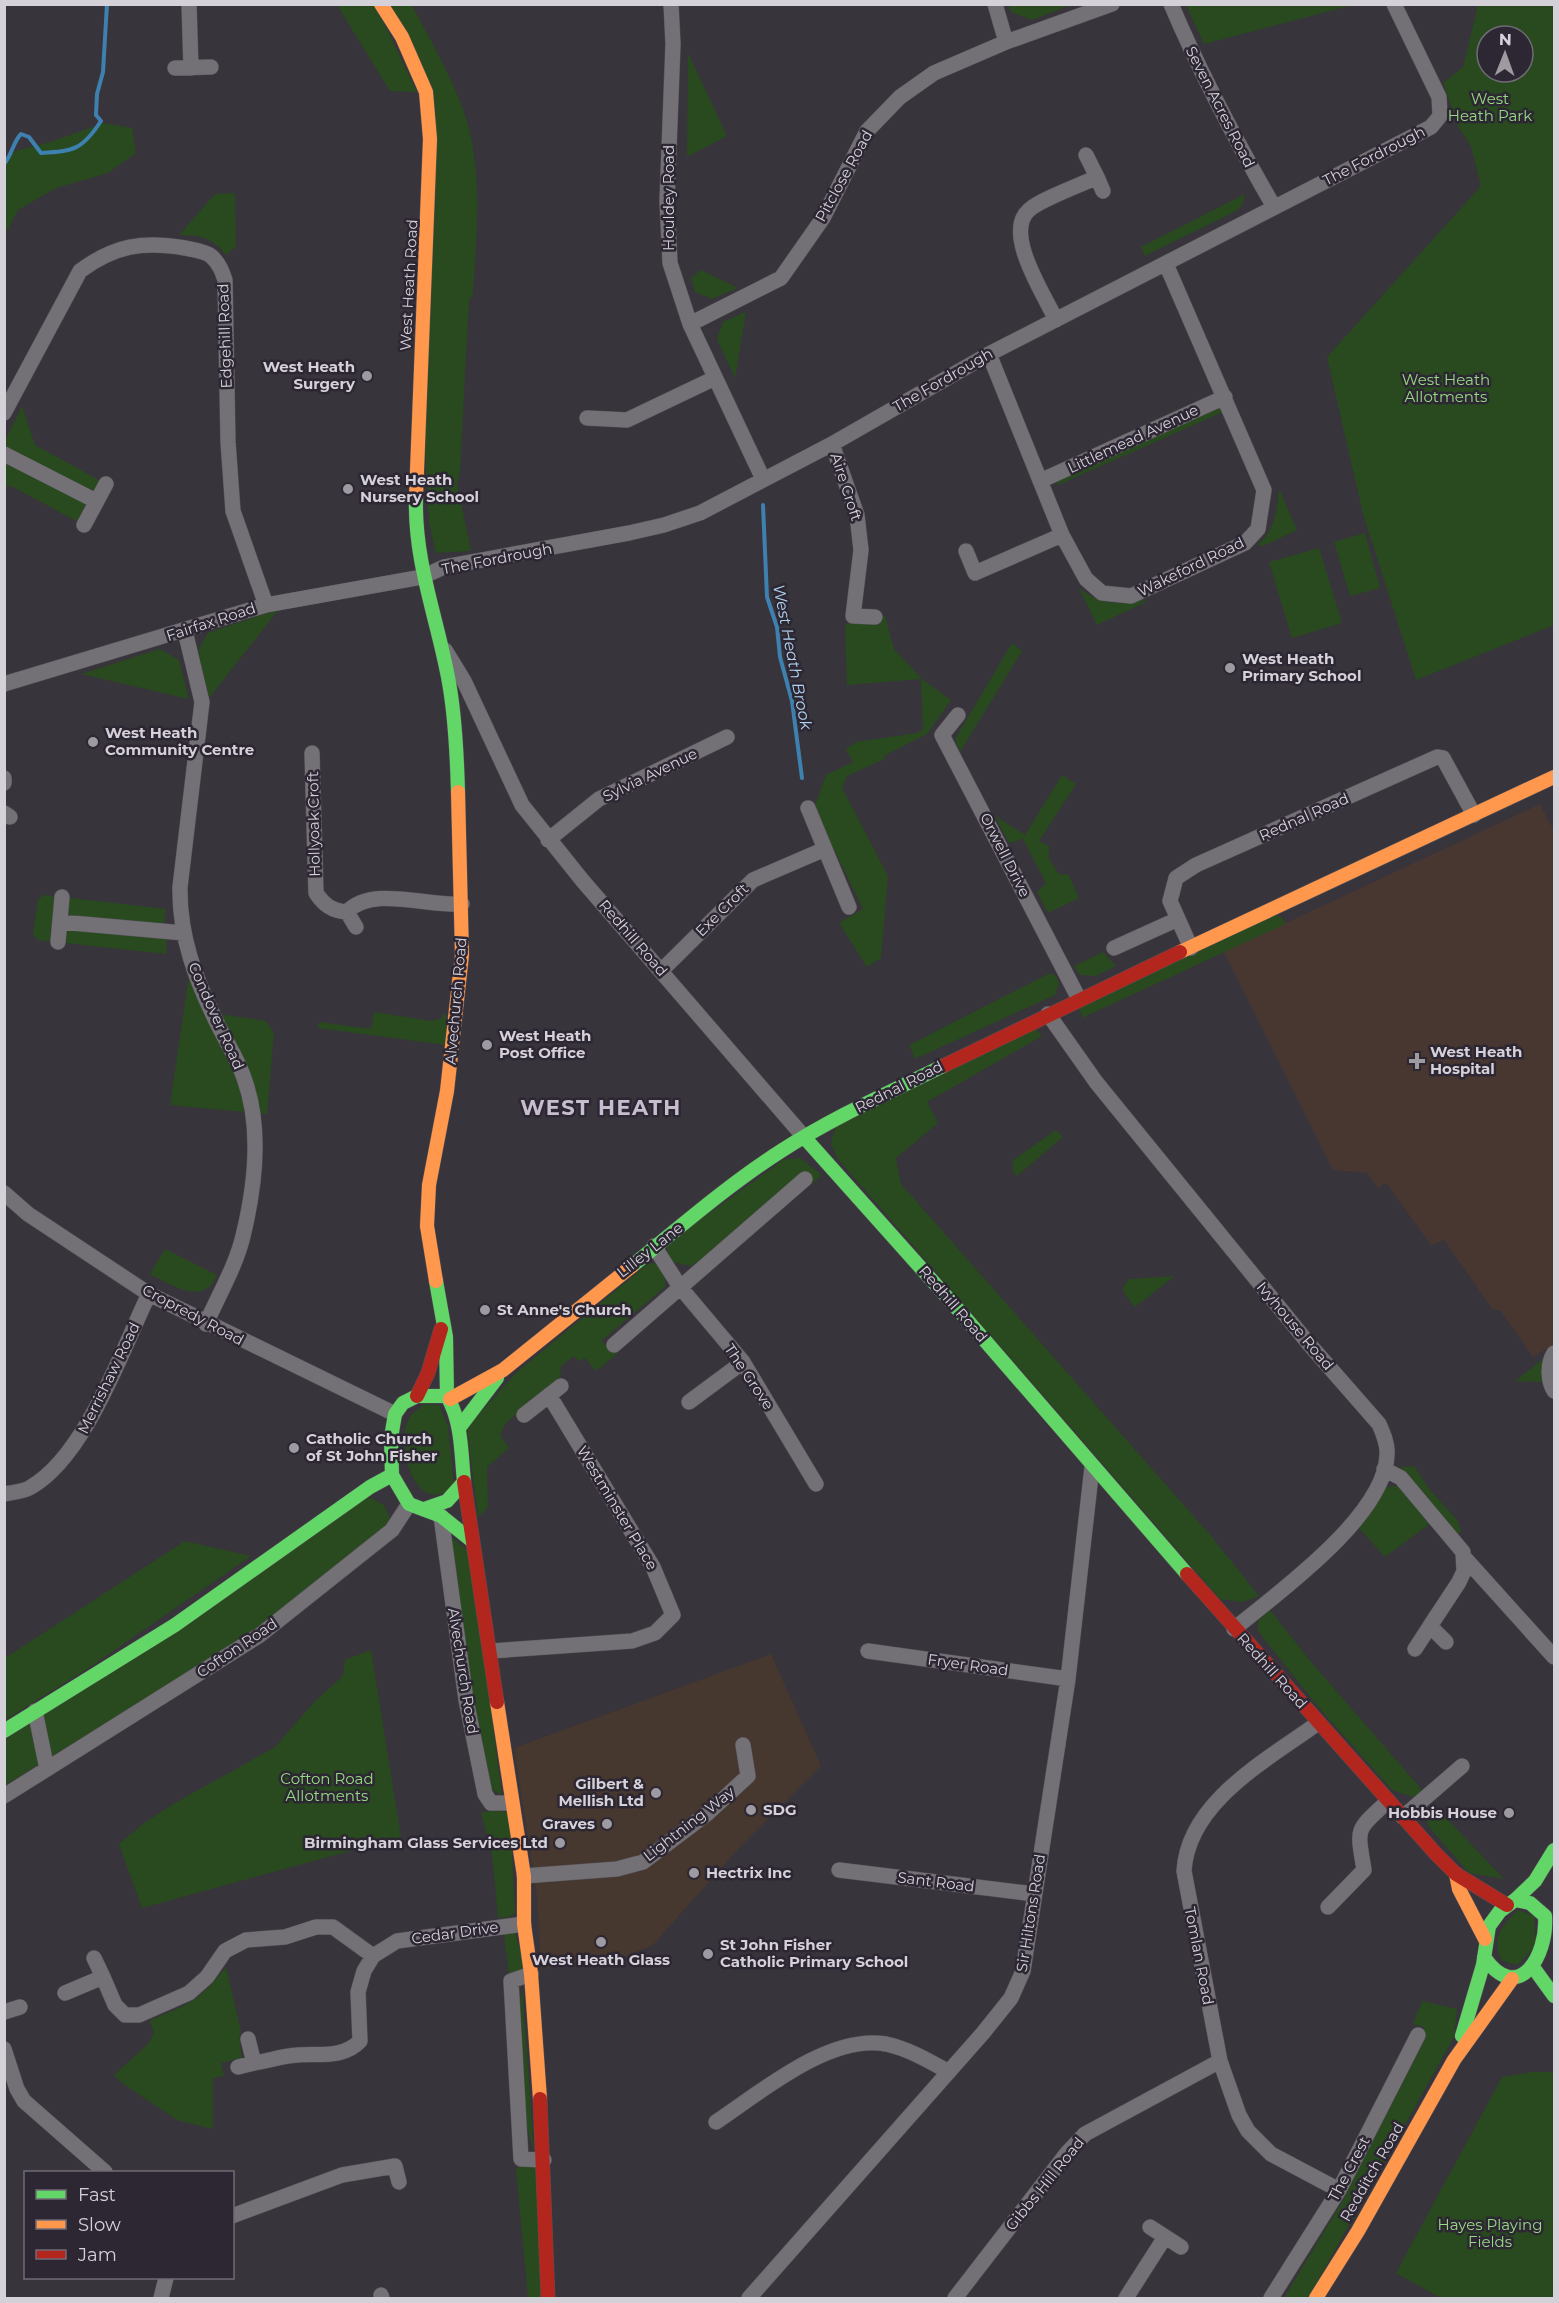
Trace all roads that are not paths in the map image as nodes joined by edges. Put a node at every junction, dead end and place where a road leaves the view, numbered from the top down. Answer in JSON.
{"nodes":[{"id":1,"x":189,"y":4,"type":"edge"},
{"id":2,"x":381,"y":4,"type":"edge"},
{"id":3,"x":671,"y":4,"type":"edge"},
{"id":4,"x":995,"y":4,"type":"edge"},
{"id":5,"x":1112,"y":4,"type":"edge"},
{"id":6,"x":1171,"y":4,"type":"edge"},
{"id":7,"x":1394,"y":4,"type":"edge"},
{"id":8,"x":1006,"y":42,"type":"junction"},
{"id":9,"x":211,"y":67,"type":"dead end"},
{"id":10,"x":175,"y":68,"type":"dead end"},
{"id":11,"x":191,"y":68,"type":"junction"},
{"id":12,"x":1086,"y":155,"type":"dead end"},
{"id":13,"x":1274,"y":207,"type":"junction"},
{"id":14,"x":1166,"y":264,"type":"junction"},
{"id":15,"x":1056,"y":320,"type":"junction"},
{"id":16,"x":690,"y":324,"type":"junction"},
{"id":17,"x":989,"y":354,"type":"junction"},
{"id":18,"x":715,"y":378,"type":"junction"},
{"id":19,"x":1226,"y":397,"type":"junction"},
{"id":20,"x":4,"y":412,"type":"edge"},
{"id":21,"x":587,"y":418,"type":"dead end"},
{"id":22,"x":832,"y":444,"type":"junction"},
{"id":23,"x":4,"y":454,"type":"edge"},
{"id":24,"x":763,"y":479,"type":"junction"},
{"id":25,"x":1040,"y":481,"type":"junction"},
{"id":26,"x":106,"y":484,"type":"dead end"},
{"id":27,"x":96,"y":501,"type":"junction"},
{"id":28,"x":84,"y":525,"type":"dead end"},
{"id":29,"x":1062,"y":535,"type":"junction"},
{"id":30,"x":966,"y":551,"type":"dead end"},
{"id":31,"x":422,"y":577,"type":"junction"},
{"id":32,"x":266,"y":605,"type":"junction"},
{"id":33,"x":875,"y":616,"type":"dead end"},
{"id":34,"x":185,"y":631,"type":"junction"},
{"id":35,"x":441,"y":643,"type":"junction"},
{"id":36,"x":4,"y":684,"type":"edge"},
{"id":37,"x":478,"y":715,"type":"junction"},
{"id":38,"x":958,"y":715,"type":"dead end"},
{"id":39,"x":452,"y":719,"type":"junction"},
{"id":40,"x":727,"y":737,"type":"dead end"},
{"id":41,"x":312,"y":753,"type":"dead end"},
{"id":42,"x":1554,"y":777,"type":"edge"},
{"id":43,"x":4,"y":778,"type":"edge"},
{"id":44,"x":4,"y":783,"type":"edge"},
{"id":45,"x":808,"y":808,"type":"dead end"},
{"id":46,"x":1474,"y":815,"type":"junction"},
{"id":47,"x":548,"y":840,"type":"junction"},
{"id":48,"x":825,"y":849,"type":"junction"},
{"id":49,"x":62,"y":897,"type":"dead end"},
{"id":50,"x":462,"y":904,"type":"junction"},
{"id":51,"x":849,"y":908,"type":"dead end"},
{"id":52,"x":347,"y":912,"type":"junction"},
{"id":53,"x":1178,"y":919,"type":"junction"},
{"id":54,"x":61,"y":922,"type":"junction"},
{"id":55,"x":356,"y":927,"type":"dead end"},
{"id":56,"x":184,"y":933,"type":"junction"},
{"id":57,"x":58,"y":942,"type":"dead end"},
{"id":58,"x":1114,"y":948,"type":"dead end"},
{"id":59,"x":1191,"y":948,"type":"junction"},
{"id":60,"x":662,"y":970,"type":"junction"},
{"id":61,"x":1079,"y":999,"type":"junction"},
{"id":62,"x":1048,"y":1014,"type":"junction"},
{"id":63,"x":804,"y":1137,"type":"junction"},
{"id":64,"x":805,"y":1179,"type":"dead end"},
{"id":65,"x":4,"y":1193,"type":"edge"},
{"id":66,"x":654,"y":1246,"type":"junction"},
{"id":67,"x":681,"y":1287,"type":"junction"},
{"id":68,"x":149,"y":1294,"type":"junction"},
{"id":69,"x":443,"y":1321,"type":"junction"},
{"id":70,"x":206,"y":1324,"type":"junction"},
{"id":71,"x":614,"y":1345,"type":"dead end"},
{"id":72,"x":1554,"y":1353,"type":"edge"},
{"id":73,"x":448,"y":1357,"type":"junction"},
{"id":74,"x":742,"y":1362,"type":"junction"},
{"id":75,"x":502,"y":1370,"type":"junction"},
{"id":76,"x":466,"y":1390,"type":"junction"},
{"id":77,"x":1554,"y":1391,"type":"edge"},
{"id":78,"x":417,"y":1396,"type":"junction"},
{"id":79,"x":448,"y":1397,"type":"junction"},
{"id":80,"x":689,"y":1402,"type":"dead end"},
{"id":81,"x":395,"y":1414,"type":"junction"},
{"id":82,"x":524,"y":1415,"type":"dead end"},
{"id":83,"x":459,"y":1428,"type":"junction"},
{"id":84,"x":1092,"y":1467,"type":"junction"},
{"id":85,"x":1384,"y":1469,"type":"junction"},
{"id":86,"x":392,"y":1475,"type":"junction"},
{"id":87,"x":464,"y":1482,"type":"junction"},
{"id":88,"x":816,"y":1484,"type":"dead end"},
{"id":89,"x":4,"y":1494,"type":"edge"},
{"id":90,"x":409,"y":1504,"type":"junction"},
{"id":91,"x":424,"y":1509,"type":"junction"},
{"id":92,"x":441,"y":1515,"type":"junction"},
{"id":93,"x":471,"y":1540,"type":"junction"},
{"id":94,"x":1464,"y":1557,"type":"junction"},
{"id":95,"x":1430,"y":1626,"type":"junction"},
{"id":96,"x":1234,"y":1629,"type":"junction"},
{"id":97,"x":1446,"y":1642,"type":"dead end"},
{"id":98,"x":1415,"y":1649,"type":"dead end"},
{"id":99,"x":491,"y":1650,"type":"junction"},
{"id":100,"x":868,"y":1651,"type":"dead end"},
{"id":101,"x":1554,"y":1657,"type":"edge"},
{"id":102,"x":1068,"y":1679,"type":"junction"},
{"id":103,"x":35,"y":1711,"type":"junction"},
{"id":104,"x":1317,"y":1723,"type":"junction"},
{"id":105,"x":4,"y":1731,"type":"edge"},
{"id":106,"x":743,"y":1745,"type":"dead end"},
{"id":107,"x":1462,"y":1766,"type":"dead end"},
{"id":108,"x":47,"y":1769,"type":"junction"},
{"id":109,"x":4,"y":1797,"type":"edge"},
{"id":110,"x":1388,"y":1801,"type":"junction"},
{"id":111,"x":512,"y":1803,"type":"junction"},
{"id":112,"x":1403,"y":1817,"type":"junction"},
{"id":113,"x":1554,"y":1850,"type":"edge"},
{"id":114,"x":839,"y":1870,"type":"dead end"},
{"id":115,"x":1456,"y":1874,"type":"junction"},
{"id":116,"x":524,"y":1876,"type":"junction"},
{"id":117,"x":1034,"y":1894,"type":"junction"},
{"id":118,"x":1551,"y":1902,"type":"dead end"},
{"id":119,"x":1511,"y":1903,"type":"junction"},
{"id":120,"x":1328,"y":1907,"type":"dead end"},
{"id":121,"x":1545,"y":1916,"type":"junction"},
{"id":122,"x":524,"y":1924,"type":"junction"},
{"id":123,"x":1485,"y":1938,"type":"junction"},
{"id":124,"x":373,"y":1956,"type":"junction"},
{"id":125,"x":1484,"y":1957,"type":"junction"},
{"id":126,"x":94,"y":1958,"type":"dead end"},
{"id":127,"x":1533,"y":1967,"type":"junction"},
{"id":128,"x":531,"y":1974,"type":"junction"},
{"id":129,"x":103,"y":1977,"type":"junction"},
{"id":130,"x":1512,"y":1978,"type":"junction"},
{"id":131,"x":64,"y":1993,"type":"dead end"},
{"id":132,"x":1554,"y":1996,"type":"edge"},
{"id":133,"x":20,"y":2007,"type":"dead end"},
{"id":134,"x":4,"y":2012,"type":"edge"},
{"id":135,"x":1418,"y":2035,"type":"dead end"},
{"id":136,"x":248,"y":2039,"type":"dead end"},
{"id":137,"x":4,"y":2049,"type":"edge"},
{"id":138,"x":1454,"y":2060,"type":"junction"},
{"id":139,"x":1220,"y":2061,"type":"junction"},
{"id":140,"x":254,"y":2063,"type":"junction"},
{"id":141,"x":238,"y":2067,"type":"dead end"},
{"id":142,"x":949,"y":2072,"type":"junction"},
{"id":143,"x":716,"y":2121,"type":"dead end"},
{"id":144,"x":544,"y":2160,"type":"junction"},
{"id":145,"x":104,"y":2171,"type":"edge"},
{"id":146,"x":399,"y":2182,"type":"dead end"},
{"id":147,"x":1339,"y":2190,"type":"junction"},
{"id":148,"x":234,"y":2215,"type":"edge"},
{"id":149,"x":1150,"y":2227,"type":"dead end"},
{"id":150,"x":1165,"y":2237,"type":"junction"},
{"id":151,"x":1181,"y":2247,"type":"dead end"},
{"id":152,"x":166,"y":2279,"type":"edge"},
{"id":153,"x":161,"y":2298,"type":"edge"},
{"id":154,"x":548,"y":2298,"type":"edge"},
{"id":155,"x":749,"y":2298,"type":"edge"},
{"id":156,"x":955,"y":2298,"type":"edge"},
{"id":157,"x":1126,"y":2298,"type":"edge"},
{"id":158,"x":1271,"y":2298,"type":"edge"},
{"id":159,"x":1316,"y":2298,"type":"edge"}],
"edges":[{"from":1,"to":11,"type":"street"},
{"from":2,"to":31,"type":"main road","name":"West Heath Road"},
{"from":3,"to":16,"type":"street","name":"Houldey Road"},
{"from":4,"to":8,"type":"street"},
{"from":5,"to":8,"type":"street","name":"Pitclose Road"},
{"from":6,"to":13,"type":"street","name":"Seven Acres Road"},
{"from":7,"to":13,"type":"street","name":"The Fordrough"},
{"from":8,"to":16,"type":"street","name":"Pitclose Road"},
{"from":9,"to":11,"type":"street"},
{"from":10,"to":11,"type":"street"},
{"from":12,"to":15,"type":"street"},
{"from":13,"to":14,"type":"street","name":"The Fordrough"},
{"from":14,"to":15,"type":"street","name":"The Fordrough"},
{"from":14,"to":19,"type":"street","name":"Wakeford Road"},
{"from":15,"to":17,"type":"street","name":"The Fordrough"},
{"from":16,"to":18,"type":"street","name":"Houldey Road"},
{"from":17,"to":22,"type":"street","name":"The Fordrough"},
{"from":17,"to":25,"type":"street","name":"Wakeford Road"},
{"from":18,"to":21,"type":"street"},
{"from":18,"to":24,"type":"street","name":"Houldey Road"},
{"from":19,"to":25,"type":"street","name":"Littlemead Avenue"},
{"from":19,"to":29,"type":"street","name":"Wakeford Road"},
{"from":20,"to":32,"type":"street","name":"Edgehill Road"},
{"from":22,"to":24,"type":"street","name":"The Fordrough"},
{"from":22,"to":33,"type":"street","name":"Aire Croft"},
{"from":23,"to":27,"type":"street"},
{"from":24,"to":31,"type":"street","name":"The Fordrough"},
{"from":25,"to":29,"type":"street","name":"Wakeford Road"},
{"from":26,"to":27,"type":"street"},
{"from":27,"to":28,"type":"street"},
{"from":29,"to":30,"type":"street"},
{"from":31,"to":32,"type":"street","name":"Fairfax Road"},
{"from":31,"to":35,"type":"main road","name":"Redhill Road"},
{"from":32,"to":34,"type":"street","name":"Fairfax Road"},
{"from":34,"to":36,"type":"street","name":"Fairfax Road"},
{"from":34,"to":56,"type":"street","name":"Condover Road"},
{"from":35,"to":37,"type":"street","name":"Redhill Road"},
{"from":35,"to":39,"type":"main road","name":"Alvechurch Road"},
{"from":37,"to":39,"type":"street"},
{"from":37,"to":47,"type":"street","name":"Redhill Road"},
{"from":38,"to":61,"type":"street","name":"Orwell Drive"},
{"from":39,"to":50,"type":"main road","name":"Alvechurch Road"},
{"from":40,"to":47,"type":"street","name":"Sylvia Avenue"},
{"from":41,"to":52,"type":"street","name":"Hollyoak Croft"},
{"from":42,"to":46,"type":"main road","name":"Rednal Road"},
{"from":43,"to":44,"type":"street"},
{"from":45,"to":48,"type":"street"},
{"from":46,"to":53,"type":"street","name":"Rednal Road"},
{"from":46,"to":59,"type":"main road","name":"Rednal Road"},
{"from":47,"to":60,"type":"street","name":"Redhill Road"},
{"from":48,"to":51,"type":"street"},
{"from":48,"to":60,"type":"street","name":"Exe Croft"},
{"from":49,"to":54,"type":"street"},
{"from":50,"to":52,"type":"street"},
{"from":50,"to":69,"type":"main road","name":"Alvechurch Road"},
{"from":52,"to":55,"type":"street"},
{"from":53,"to":58,"type":"street"},
{"from":53,"to":59,"type":"street","name":"Rednal Road"},
{"from":54,"to":56,"type":"street"},
{"from":54,"to":57,"type":"street"},
{"from":56,"to":70,"type":"street","name":"Condover Road"},
{"from":59,"to":61,"type":"main road","name":"Rednal Road"},
{"from":60,"to":63,"type":"street","name":"Redhill Road"},
{"from":61,"to":62,"type":"main road","name":"Rednal Road"},
{"from":62,"to":63,"type":"main road","name":"Rednal Road"},
{"from":62,"to":85,"type":"street","name":"Ivyhouse Road"},
{"from":63,"to":66,"type":"main road","name":"Lilley Lane"},
{"from":63,"to":84,"type":"main road","name":"Redhill Road"},
{"from":64,"to":67,"type":"street"},
{"from":65,"to":68,"type":"street","name":"Cropredy Road"},
{"from":66,"to":67,"type":"street","name":"The Grove"},
{"from":66,"to":75,"type":"main road","name":"Lilley Lane"},
{"from":67,"to":71,"type":"street"},
{"from":67,"to":74,"type":"street","name":"The Grove"},
{"from":68,"to":70,"type":"street","name":"Cropredy Road"},
{"from":68,"to":89,"type":"street","name":"Merrishaw Road"},
{"from":69,"to":73,"type":"main road","name":"Alvechurch Road"},
{"from":69,"to":78,"type":"main road","name":"Alvechurch Road"},
{"from":70,"to":81,"type":"street","name":"Cropredy Road"},
{"from":72,"to":77,"type":"street"},
{"from":73,"to":76,"type":"main road","name":"Alvechurch Road"},
{"from":73,"to":79,"type":"main road","name":"Alvechurch Road"},
{"from":74,"to":80,"type":"street"},
{"from":74,"to":88,"type":"street","name":"The Grove"},
{"from":75,"to":76,"type":"main road","name":"Lilley Lane"},
{"from":75,"to":83,"type":"main road","name":"Lilley Lane"},
{"from":76,"to":79,"type":"main road","name":"Lilley Lane"},
{"from":78,"to":79,"type":"main road"},
{"from":78,"to":81,"type":"main road"},
{"from":79,"to":83,"type":"main road"},
{"from":81,"to":86,"type":"main road"},
{"from":82,"to":99,"type":"street","name":"Westminster Place"},
{"from":83,"to":87,"type":"main road"},
{"from":84,"to":96,"type":"main road","name":"Redhill Road"},
{"from":84,"to":102,"type":"street","name":"Sir Hiltons Road"},
{"from":85,"to":94,"type":"street"},
{"from":85,"to":96,"type":"street","name":"Ivyhouse Road"},
{"from":86,"to":90,"type":"main road"},
{"from":86,"to":103,"type":"main road"},
{"from":87,"to":91,"type":"main road"},
{"from":87,"to":93,"type":"main road","name":"Alvechurch Road"},
{"from":90,"to":91,"type":"main road"},
{"from":90,"to":108,"type":"street","name":"Cofton Road"},
{"from":91,"to":92,"type":"main road"},
{"from":92,"to":93,"type":"main road"},
{"from":92,"to":111,"type":"street","name":"Alvechurch Road"},
{"from":93,"to":99,"type":"main road","name":"Alvechurch Road"},
{"from":94,"to":95,"type":"street"},
{"from":94,"to":101,"type":"street"},
{"from":95,"to":97,"type":"street"},
{"from":95,"to":98,"type":"street"},
{"from":96,"to":104,"type":"main road","name":"Redhill Road"},
{"from":99,"to":111,"type":"main road","name":"Alvechurch Road"},
{"from":100,"to":102,"type":"street","name":"Fryer Road"},
{"from":102,"to":117,"type":"street","name":"Sir Hiltons Road"},
{"from":103,"to":105,"type":"main road"},
{"from":103,"to":108,"type":"street"},
{"from":104,"to":110,"type":"main road","name":"Redhill Road"},
{"from":104,"to":139,"type":"street","name":"Tomlan Road"},
{"from":106,"to":116,"type":"street","name":"Lightning Way"},
{"from":107,"to":112,"type":"street"},
{"from":108,"to":109,"type":"street","name":"Cofton Road"},
{"from":110,"to":112,"type":"main road","name":"Redhill Road"},
{"from":110,"to":120,"type":"street"},
{"from":111,"to":116,"type":"main road","name":"Alvechurch Road"},
{"from":112,"to":115,"type":"main road","name":"Redhill Road"},
{"from":113,"to":119,"type":"main road"},
{"from":114,"to":117,"type":"street","name":"Sant Road"},
{"from":115,"to":119,"type":"main road","name":"Redhill Road"},
{"from":115,"to":123,"type":"main road","name":"Redhill Road"},
{"from":116,"to":122,"type":"main road","name":"Alvechurch Road"},
{"from":117,"to":142,"type":"street","name":"Sir Hiltons Road"},
{"from":118,"to":121,"type":"main road"},
{"from":119,"to":121,"type":"main road"},
{"from":119,"to":123,"type":"main road"},
{"from":121,"to":127,"type":"main road"},
{"from":122,"to":124,"type":"street","name":"Cedar Drive"},
{"from":122,"to":128,"type":"main road","name":"Alvechurch Road"},
{"from":123,"to":125,"type":"main road"},
{"from":124,"to":129,"type":"street"},
{"from":124,"to":140,"type":"street"},
{"from":125,"to":130,"type":"main road"},
{"from":125,"to":138,"type":"main road","name":"Redditch Road"},
{"from":126,"to":129,"type":"street"},
{"from":127,"to":130,"type":"main road"},
{"from":127,"to":132,"type":"main road"},
{"from":128,"to":144,"type":"main road","name":"Alvechurch Road"},
{"from":128,"to":144,"type":"street"},
{"from":129,"to":131,"type":"street"},
{"from":130,"to":138,"type":"main road","name":"Redditch Road"},
{"from":133,"to":134,"type":"street"},
{"from":135,"to":147,"type":"street","name":"The Crest"},
{"from":136,"to":140,"type":"street"},
{"from":137,"to":145,"type":"street"},
{"from":138,"to":159,"type":"main road","name":"Redditch Road"},
{"from":139,"to":147,"type":"street","name":"Tomlan Road"},
{"from":139,"to":156,"type":"street","name":"Gibbs Hill Road"},
{"from":140,"to":141,"type":"street"},
{"from":142,"to":143,"type":"street"},
{"from":142,"to":155,"type":"street","name":"Sir Hiltons Road"},
{"from":144,"to":154,"type":"main road","name":"Alvechurch Road"},
{"from":146,"to":148,"type":"street"},
{"from":147,"to":158,"type":"street","name":"The Crest"},
{"from":149,"to":150,"type":"street"},
{"from":150,"to":151,"type":"street"},
{"from":150,"to":157,"type":"street"},
{"from":152,"to":153,"type":"street"}]}
